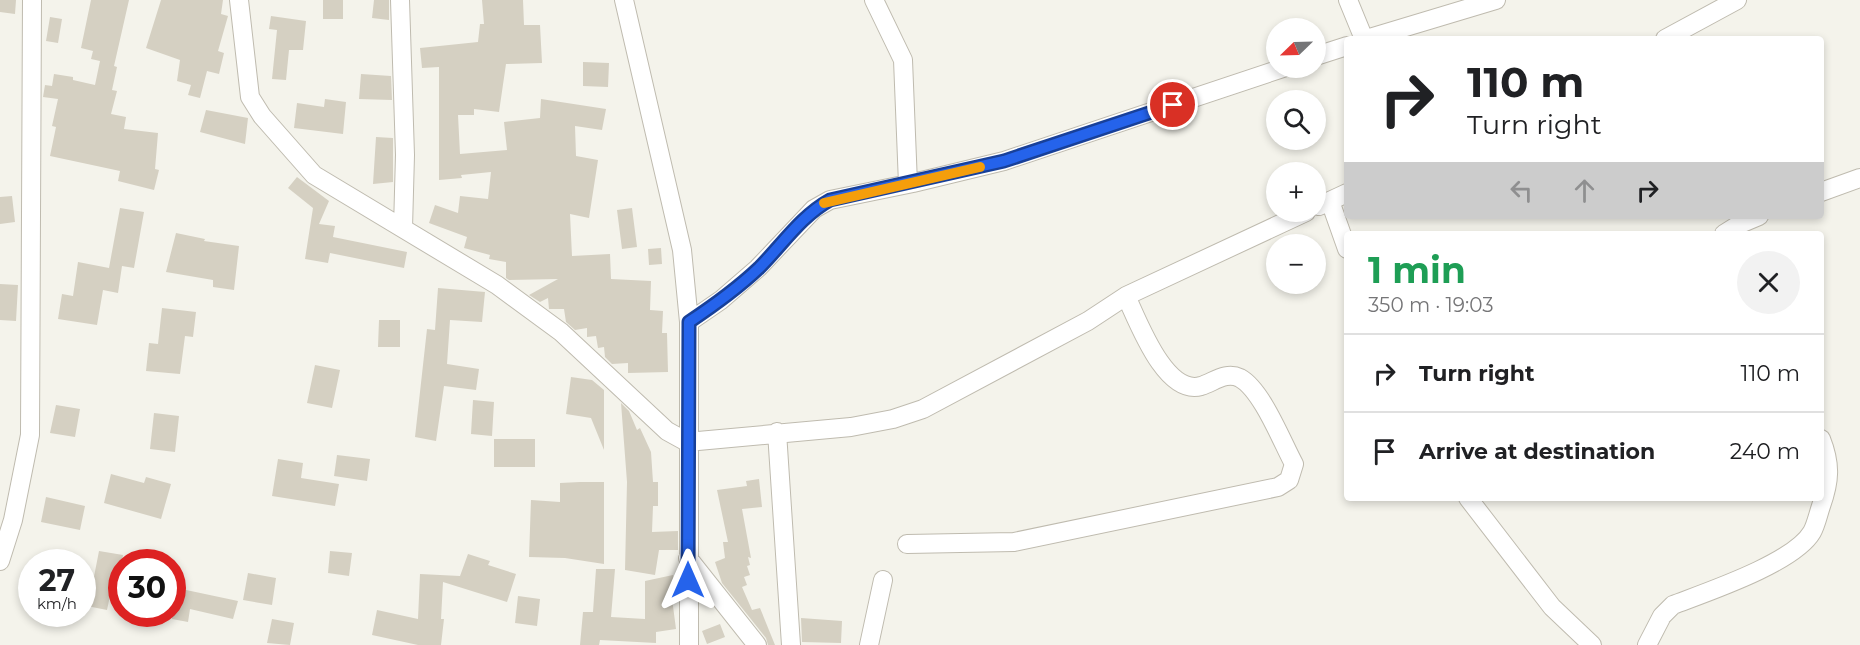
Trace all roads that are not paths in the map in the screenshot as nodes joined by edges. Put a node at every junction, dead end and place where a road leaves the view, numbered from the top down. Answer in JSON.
{"nodes":[{"id":1,"x":32,"y":0,"type":"edge"},
{"id":2,"x":239,"y":0,"type":"edge"},
{"id":3,"x":400,"y":0,"type":"edge"},
{"id":4,"x":624,"y":0,"type":"edge"},
{"id":5,"x":873,"y":0,"type":"edge"},
{"id":6,"x":1348,"y":0,"type":"edge"},
{"id":7,"x":1496,"y":0,"type":"edge"},
{"id":8,"x":1737,"y":0,"type":"edge"},
{"id":9,"x":1364,"y":36,"type":"edge"},
{"id":10,"x":1375,"y":36,"type":"edge"},
{"id":11,"x":1671,"y":36,"type":"edge"},
{"id":12,"x":1344,"y":46,"type":"edge"},
{"id":13,"x":1326,"y":52,"type":"edge"},
{"id":14,"x":1266,"y":74,"type":"edge"},
{"id":15,"x":1860,"y":177,"type":"edge"},
{"id":16,"x":908,"y":184,"type":"junction"},
{"id":17,"x":1824,"y":191,"type":"edge"},
{"id":18,"x":1344,"y":194,"type":"edge"},
{"id":19,"x":1326,"y":204,"type":"edge"},
{"id":20,"x":1326,"y":210,"type":"edge"},
{"id":21,"x":1754,"y":219,"type":"edge"},
{"id":22,"x":1285,"y":222,"type":"edge"},
{"id":23,"x":403,"y":228,"type":"junction"},
{"id":24,"x":1736,"y":230,"type":"edge"},
{"id":25,"x":1344,"y":244,"type":"edge"},
{"id":26,"x":1126,"y":296,"type":"junction"},
{"id":27,"x":689,"y":322,"type":"junction"},
{"id":28,"x":777,"y":432,"type":"junction"},
{"id":29,"x":687,"y":442,"type":"junction"},
{"id":30,"x":1824,"y":446,"type":"edge"},
{"id":31,"x":1824,"y":498,"type":"edge"},
{"id":32,"x":1470,"y":501,"type":"edge"},
{"id":33,"x":1823,"y":501,"type":"edge"},
{"id":34,"x":907,"y":544,"type":"dead end"},
{"id":35,"x":688,"y":558,"type":"junction"},
{"id":36,"x":0,"y":561,"type":"edge"},
{"id":37,"x":883,"y":580,"type":"dead end"},
{"id":38,"x":689,"y":645,"type":"edge"},
{"id":39,"x":757,"y":645,"type":"edge"},
{"id":40,"x":791,"y":645,"type":"edge"},
{"id":41,"x":869,"y":645,"type":"edge"},
{"id":42,"x":1592,"y":645,"type":"edge"},
{"id":43,"x":1647,"y":645,"type":"edge"}],
"edges":[{"from":1,"to":36,"type":"street"},
{"from":2,"to":23,"type":"street"},
{"from":3,"to":23,"type":"street"},
{"from":4,"to":27,"type":"street"},
{"from":5,"to":16,"type":"street"},
{"from":6,"to":9,"type":"street"},
{"from":7,"to":10,"type":"street"},
{"from":8,"to":11,"type":"street"},
{"from":12,"to":13,"type":"street"},
{"from":14,"to":16,"type":"street"},
{"from":15,"to":17,"type":"street"},
{"from":16,"to":27,"type":"street"},
{"from":18,"to":19,"type":"street"},
{"from":20,"to":25,"type":"street"},
{"from":21,"to":24,"type":"street"},
{"from":22,"to":26,"type":"street"},
{"from":23,"to":29,"type":"street"},
{"from":26,"to":28,"type":"street"},
{"from":26,"to":34,"type":"street"},
{"from":27,"to":29,"type":"street"},
{"from":28,"to":29,"type":"street"},
{"from":28,"to":40,"type":"street"},
{"from":29,"to":35,"type":"street"},
{"from":30,"to":31,"type":"street"},
{"from":32,"to":42,"type":"street"},
{"from":33,"to":43,"type":"street"},
{"from":35,"to":38,"type":"street"},
{"from":35,"to":39,"type":"street"},
{"from":37,"to":41,"type":"street"}]}
